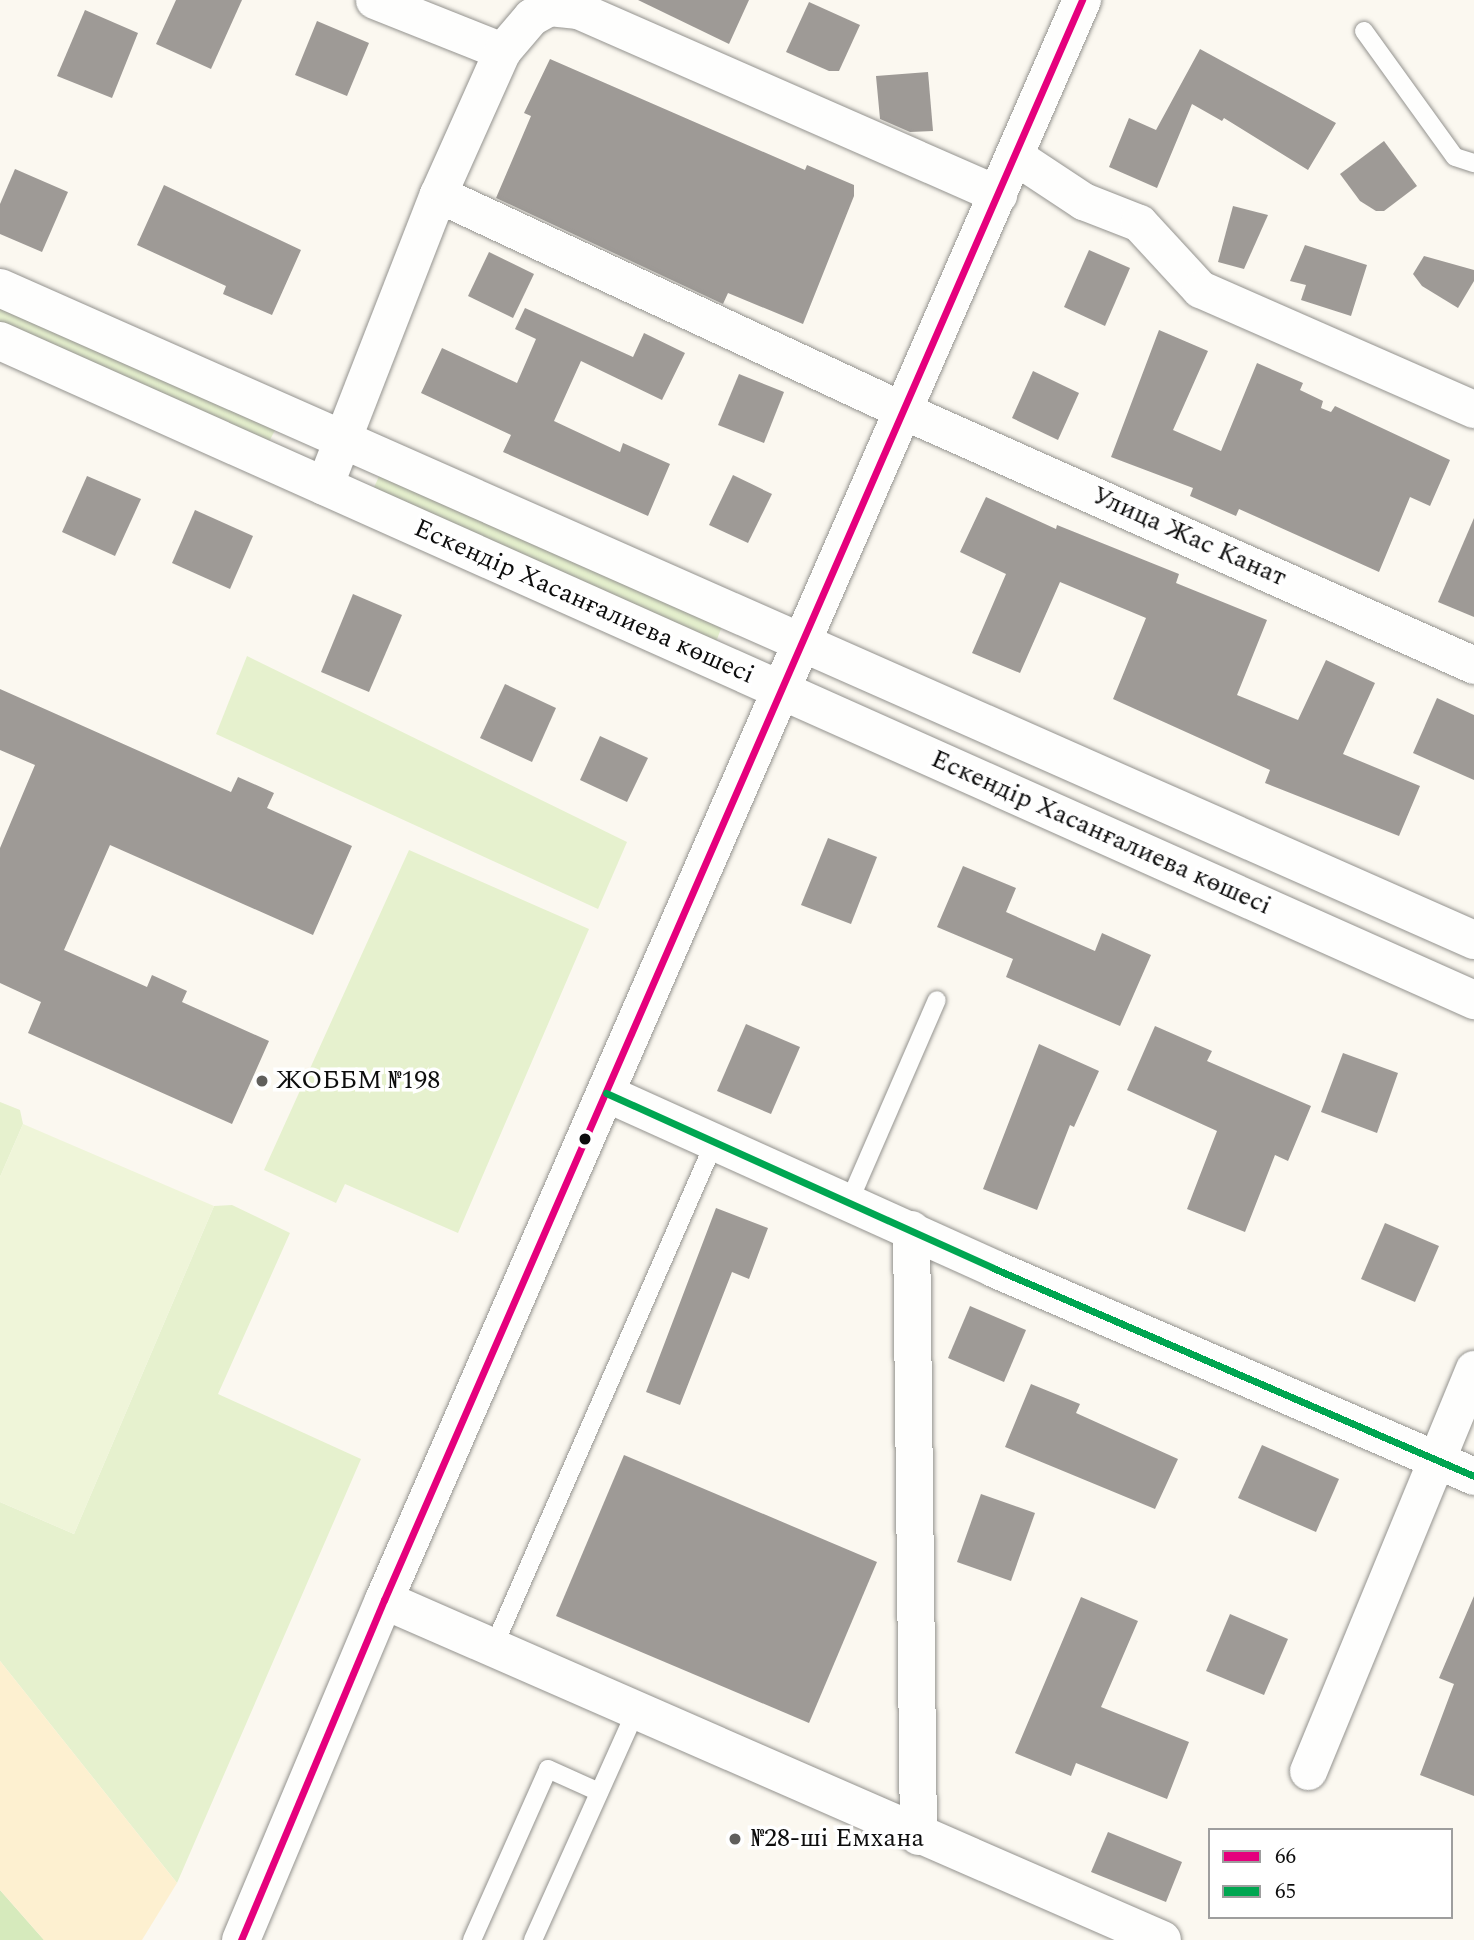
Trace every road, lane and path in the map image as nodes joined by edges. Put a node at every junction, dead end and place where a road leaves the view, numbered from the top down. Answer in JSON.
{"nodes":[{"id":1,"x":374,"y":0,"type":"edge"},
{"id":2,"x":1082,"y":0,"type":"edge"},
{"id":3,"x":432,"y":12,"type":"edge"},
{"id":4,"x":1364,"y":31,"type":"dead end"},
{"id":5,"x":502,"y":51,"type":"junction"},
{"id":6,"x":1015,"y":156,"type":"junction"},
{"id":7,"x":1474,"y":163,"type":"edge"},
{"id":8,"x":438,"y":194,"type":"junction"},
{"id":9,"x":998,"y":194,"type":"junction"},
{"id":10,"x":0,"y":288,"type":"edge"},
{"id":11,"x":0,"y":341,"type":"edge"},
{"id":12,"x":1474,"y":409,"type":"edge"},
{"id":13,"x":904,"y":411,"type":"junction"},
{"id":14,"x":343,"y":440,"type":"junction"},
{"id":15,"x":324,"y":486,"type":"junction"},
{"id":16,"x":803,"y":643,"type":"junction"},
{"id":17,"x":1474,"y":664,"type":"edge"},
{"id":18,"x":783,"y":691,"type":"junction"},
{"id":19,"x":1474,"y":940,"type":"edge"},
{"id":20,"x":937,"y":1000,"type":"dead end"},
{"id":21,"x":1474,"y":1000,"type":"edge"},
{"id":22,"x":606,"y":1093,"type":"junction"},
{"id":23,"x":715,"y":1141,"type":"junction"},
{"id":24,"x":849,"y":1202,"type":"junction"},
{"id":25,"x":911,"y":1229,"type":"junction"},
{"id":26,"x":1474,"y":1369,"type":"edge"},
{"id":27,"x":1436,"y":1459,"type":"junction"},
{"id":28,"x":1474,"y":1476,"type":"edge"},
{"id":29,"x":384,"y":1600,"type":"junction"},
{"id":30,"x":493,"y":1648,"type":"junction"},
{"id":31,"x":635,"y":1711,"type":"junction"},
{"id":32,"x":1308,"y":1772,"type":"dead end"},
{"id":33,"x":599,"y":1792,"type":"junction"},
{"id":34,"x":918,"y":1836,"type":"junction"},
{"id":35,"x":1158,"y":1939,"type":"edge"},
{"id":36,"x":241,"y":1940,"type":"edge"},
{"id":37,"x":472,"y":1940,"type":"edge"},
{"id":38,"x":533,"y":1940,"type":"edge"}],
"edges":[{"from":1,"to":3,"type":"street"},
{"from":2,"to":6,"type":"street"},
{"from":3,"to":5,"type":"street"},
{"from":4,"to":7,"type":"lane"},
{"from":5,"to":8,"type":"street"},
{"from":5,"to":9,"type":"street"},
{"from":6,"to":9,"type":"street"},
{"from":6,"to":12,"type":"street"},
{"from":8,"to":13,"type":"street","name":"Улица Жас Канат"},
{"from":8,"to":14,"type":"street"},
{"from":9,"to":13,"type":"street"},
{"from":10,"to":14,"type":"street","name":"Ескендір Хасанғалиева көшесі"},
{"from":11,"to":15,"type":"street","name":"Ескендір Хасанғалиева көшесі"},
{"from":13,"to":16,"type":"street"},
{"from":13,"to":17,"type":"street","name":"Улица Жас Канат"},
{"from":14,"to":15,"type":"street"},
{"from":14,"to":16,"type":"street","name":"Ескендір Хасанғалиева көшесі"},
{"from":15,"to":18,"type":"street","name":"Ескендір Хасанғалиева көшесі"},
{"from":16,"to":18,"type":"street"},
{"from":16,"to":19,"type":"street","name":"Ескендір Хасанғалиева көшесі"},
{"from":18,"to":21,"type":"street","name":"Ескендір Хасанғалиева көшесі"},
{"from":18,"to":22,"type":"street"},
{"from":20,"to":24,"type":"lane"},
{"from":22,"to":23,"type":"street"},
{"from":22,"to":29,"type":"street"},
{"from":23,"to":24,"type":"street"},
{"from":23,"to":30,"type":"lane"},
{"from":24,"to":25,"type":"street"},
{"from":25,"to":27,"type":"street"},
{"from":25,"to":34,"type":"street"},
{"from":26,"to":27,"type":"street"},
{"from":27,"to":28,"type":"street"},
{"from":27,"to":32,"type":"street"},
{"from":29,"to":30,"type":"street"},
{"from":29,"to":36,"type":"street"},
{"from":30,"to":31,"type":"street"},
{"from":31,"to":33,"type":"lane"},
{"from":31,"to":34,"type":"street"},
{"from":33,"to":37,"type":"lane"},
{"from":33,"to":38,"type":"lane"},
{"from":34,"to":35,"type":"street"}]}
